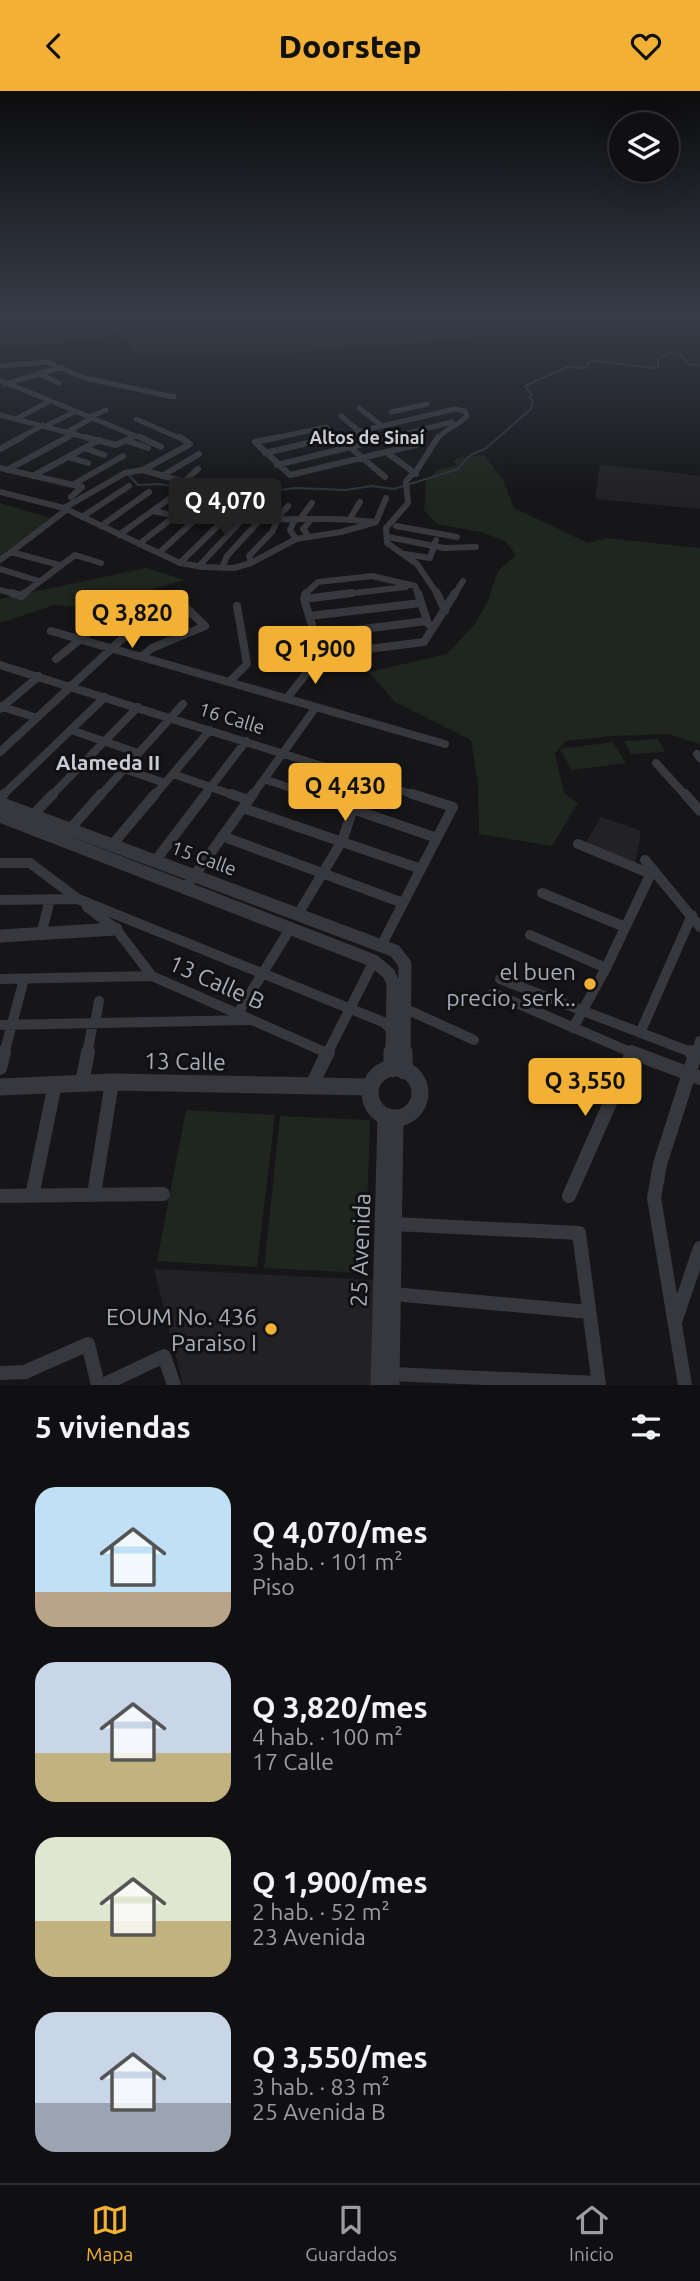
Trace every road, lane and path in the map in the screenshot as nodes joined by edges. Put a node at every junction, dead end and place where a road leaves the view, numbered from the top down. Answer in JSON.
{"nodes":[{"id":1,"x":23,"y":376,"type":"edge"},
{"id":2,"x":46,"y":376,"type":"edge"},
{"id":3,"x":84,"y":376,"type":"edge"},
{"id":4,"x":2,"y":383,"type":"edge"},
{"id":5,"x":59,"y":383,"type":"dead end"},
{"id":6,"x":174,"y":397,"type":"dead end"},
{"id":7,"x":50,"y":401,"type":"junction"},
{"id":8,"x":428,"y":404,"type":"dead end"},
{"id":9,"x":359,"y":408,"type":"dead end"},
{"id":10,"x":106,"y":410,"type":"dead end"},
{"id":11,"x":76,"y":411,"type":"junction"},
{"id":12,"x":0,"y":415,"type":"edge"},
{"id":13,"x":341,"y":416,"type":"dead end"},
{"id":14,"x":91,"y":417,"type":"junction"},
{"id":15,"x":14,"y":418,"type":"junction"},
{"id":16,"x":135,"y":419,"type":"dead end"},
{"id":17,"x":465,"y":419,"type":"junction"},
{"id":18,"x":400,"y":422,"type":"junction"},
{"id":19,"x":0,"y":425,"type":"edge"},
{"id":20,"x":46,"y":425,"type":"junction"},
{"id":21,"x":110,"y":425,"type":"junction"},
{"id":22,"x":382,"y":426,"type":"junction"},
{"id":23,"x":359,"y":431,"type":"junction"},
{"id":24,"x":72,"y":432,"type":"junction"},
{"id":25,"x":411,"y":432,"type":"junction"},
{"id":26,"x":171,"y":433,"type":"junction"},
{"id":27,"x":135,"y":436,"type":"junction"},
{"id":28,"x":90,"y":437,"type":"junction"},
{"id":29,"x":336,"y":437,"type":"junction"},
{"id":30,"x":99,"y":440,"type":"junction"},
{"id":31,"x":127,"y":441,"type":"junction"},
{"id":32,"x":150,"y":445,"type":"junction"},
{"id":33,"x":410,"y":446,"type":"junction"},
{"id":34,"x":162,"y":447,"type":"dead end"},
{"id":35,"x":349,"y":447,"type":"junction"},
{"id":36,"x":0,"y":449,"type":"edge"},
{"id":37,"x":84,"y":449,"type":"junction"},
{"id":38,"x":386,"y":452,"type":"junction"},
{"id":39,"x":265,"y":453,"type":"junction"},
{"id":40,"x":199,"y":454,"type":"dead end"},
{"id":41,"x":104,"y":455,"type":"dead end"},
{"id":42,"x":123,"y":456,"type":"dead end"},
{"id":43,"x":425,"y":456,"type":"junction"},
{"id":44,"x":68,"y":457,"type":"junction"},
{"id":45,"x":360,"y":458,"type":"junction"},
{"id":46,"x":88,"y":463,"type":"dead end"},
{"id":47,"x":276,"y":465,"type":"junction"},
{"id":48,"x":4,"y":469,"type":"edge"},
{"id":49,"x":198,"y":469,"type":"dead end"},
{"id":50,"x":143,"y":470,"type":"junction"},
{"id":51,"x":416,"y":474,"type":"junction"},
{"id":52,"x":33,"y":476,"type":"junction"},
{"id":53,"x":162,"y":476,"type":"junction"},
{"id":54,"x":385,"y":478,"type":"dead end"},
{"id":55,"x":74,"y":484,"type":"junction"},
{"id":56,"x":129,"y":486,"type":"dead end"},
{"id":57,"x":0,"y":492,"type":"edge"},
{"id":58,"x":149,"y":492,"type":"dead end"},
{"id":59,"x":387,"y":498,"type":"dead end"},
{"id":60,"x":169,"y":499,"type":"dead end"},
{"id":61,"x":192,"y":502,"type":"dead end"},
{"id":62,"x":360,"y":502,"type":"dead end"},
{"id":63,"x":312,"y":503,"type":"dead end"},
{"id":64,"x":212,"y":506,"type":"dead end"},
{"id":65,"x":261,"y":506,"type":"dead end"},
{"id":66,"x":288,"y":506,"type":"dead end"},
{"id":67,"x":237,"y":507,"type":"dead end"},
{"id":68,"x":62,"y":508,"type":"junction"},
{"id":69,"x":153,"y":511,"type":"junction"},
{"id":70,"x":399,"y":514,"type":"junction"},
{"id":71,"x":82,"y":517,"type":"junction"},
{"id":72,"x":176,"y":517,"type":"junction"},
{"id":73,"x":197,"y":519,"type":"junction"},
{"id":74,"x":298,"y":519,"type":"junction"},
{"id":75,"x":312,"y":519,"type":"junction"},
{"id":76,"x":329,"y":519,"type":"junction"},
{"id":77,"x":347,"y":519,"type":"junction"},
{"id":78,"x":222,"y":521,"type":"junction"},
{"id":79,"x":245,"y":521,"type":"junction"},
{"id":80,"x":259,"y":521,"type":"junction"},
{"id":81,"x":276,"y":521,"type":"junction"},
{"id":82,"x":376,"y":522,"type":"junction"},
{"id":83,"x":100,"y":526,"type":"junction"},
{"id":84,"x":396,"y":526,"type":"junction"},
{"id":85,"x":341,"y":532,"type":"junction"},
{"id":86,"x":326,"y":533,"type":"junction"},
{"id":87,"x":387,"y":533,"type":"junction"},
{"id":88,"x":438,"y":534,"type":"junction"},
{"id":89,"x":119,"y":535,"type":"junction"},
{"id":90,"x":309,"y":537,"type":"junction"},
{"id":91,"x":457,"y":537,"type":"dead end"},
{"id":92,"x":296,"y":540,"type":"junction"},
{"id":93,"x":139,"y":544,"type":"junction"},
{"id":94,"x":434,"y":545,"type":"junction"},
{"id":95,"x":476,"y":547,"type":"dead end"},
{"id":96,"x":11,"y":552,"type":"junction"},
{"id":97,"x":159,"y":553,"type":"junction"},
{"id":98,"x":405,"y":554,"type":"junction"},
{"id":99,"x":0,"y":561,"type":"edge"},
{"id":100,"x":101,"y":563,"type":"dead end"},
{"id":101,"x":180,"y":563,"type":"junction"},
{"id":102,"x":251,"y":563,"type":"junction"},
{"id":103,"x":59,"y":565,"type":"junction"},
{"id":104,"x":199,"y":566,"type":"junction"},
{"id":105,"x":222,"y":568,"type":"junction"},
{"id":106,"x":0,"y":569,"type":"edge"},
{"id":107,"x":39,"y":581,"type":"junction"},
{"id":108,"x":463,"y":581,"type":"dead end"},
{"id":109,"x":415,"y":586,"type":"junction"},
{"id":110,"x":0,"y":590,"type":"edge"},
{"id":111,"x":304,"y":599,"type":"junction"},
{"id":112,"x":421,"y":603,"type":"junction"},
{"id":113,"x":237,"y":606,"type":"dead end"},
{"id":114,"x":445,"y":611,"type":"junction"},
{"id":115,"x":191,"y":612,"type":"junction"},
{"id":116,"x":309,"y":616,"type":"junction"},
{"id":117,"x":427,"y":621,"type":"junction"},
{"id":118,"x":51,"y":631,"type":"dead end"},
{"id":119,"x":431,"y":632,"type":"junction"},
{"id":120,"x":315,"y":635,"type":"junction"},
{"id":121,"x":79,"y":638,"type":"junction"},
{"id":122,"x":111,"y":647,"type":"junction"},
{"id":123,"x":321,"y":655,"type":"junction"},
{"id":124,"x":142,"y":656,"type":"junction"},
{"id":125,"x":56,"y":659,"type":"dead end"},
{"id":126,"x":4,"y":666,"type":"edge"},
{"id":127,"x":0,"y":675,"type":"edge"},
{"id":128,"x":39,"y":676,"type":"junction"},
{"id":129,"x":229,"y":682,"type":"junction"},
{"id":130,"x":71,"y":686,"type":"junction"},
{"id":131,"x":105,"y":697,"type":"junction"},
{"id":132,"x":287,"y":698,"type":"junction"},
{"id":133,"x":183,"y":704,"type":"dead end"},
{"id":134,"x":316,"y":706,"type":"junction"},
{"id":135,"x":138,"y":707,"type":"junction"},
{"id":136,"x":1,"y":708,"type":"edge"},
{"id":137,"x":170,"y":717,"type":"junction"},
{"id":138,"x":37,"y":718,"type":"junction"},
{"id":139,"x":71,"y":730,"type":"junction"},
{"id":140,"x":210,"y":730,"type":"junction"},
{"id":141,"x":104,"y":741,"type":"junction"},
{"id":142,"x":246,"y":741,"type":"junction"},
{"id":143,"x":445,"y":744,"type":"dead end"},
{"id":144,"x":0,"y":752,"type":"edge"},
{"id":145,"x":283,"y":752,"type":"junction"},
{"id":146,"x":138,"y":753,"type":"junction"},
{"id":147,"x":656,"y":763,"type":"dead end"},
{"id":148,"x":124,"y":769,"type":"junction"},
{"id":149,"x":173,"y":774,"type":"junction"},
{"id":150,"x":264,"y":779,"type":"junction"},
{"id":151,"x":372,"y":781,"type":"junction"},
{"id":152,"x":165,"y":783,"type":"junction"},
{"id":153,"x":209,"y":787,"type":"junction"},
{"id":154,"x":0,"y":800,"type":"edge"},
{"id":155,"x":246,"y":804,"type":"junction"},
{"id":156,"x":354,"y":809,"type":"junction"},
{"id":157,"x":699,"y":809,"type":"edge"},
{"id":158,"x":33,"y":815,"type":"junction"},
{"id":159,"x":0,"y":816,"type":"edge"},
{"id":160,"x":70,"y":829,"type":"junction"},
{"id":161,"x":222,"y":836,"type":"junction"},
{"id":162,"x":437,"y":838,"type":"junction"},
{"id":163,"x":342,"y":841,"type":"junction"},
{"id":164,"x":578,"y":844,"type":"dead end"},
{"id":165,"x":112,"y":845,"type":"junction"},
{"id":166,"x":645,"y":860,"type":"dead end"},
{"id":167,"x":155,"y":861,"type":"junction"},
{"id":168,"x":0,"y":863,"type":"edge"},
{"id":169,"x":421,"y":869,"type":"junction"},
{"id":170,"x":652,"y":872,"type":"junction"},
{"id":171,"x":323,"y":873,"type":"junction"},
{"id":172,"x":194,"y":875,"type":"junction"},
{"id":173,"x":186,"y":887,"type":"junction"},
{"id":174,"x":542,"y":893,"type":"dead end"},
{"id":175,"x":50,"y":899,"type":"junction"},
{"id":176,"x":78,"y":899,"type":"junction"},
{"id":177,"x":0,"y":900,"type":"edge"},
{"id":178,"x":403,"y":903,"type":"junction"},
{"id":179,"x":298,"y":914,"type":"junction"},
{"id":180,"x":692,"y":915,"type":"junction"},
{"id":181,"x":625,"y":927,"type":"junction"},
{"id":182,"x":700,"y":927,"type":"edge"},
{"id":183,"x":116,"y":929,"type":"junction"},
{"id":184,"x":290,"y":929,"type":"junction"},
{"id":185,"x":41,"y":935,"type":"junction"},
{"id":186,"x":530,"y":935,"type":"dead end"},
{"id":187,"x":0,"y":936,"type":"edge"},
{"id":188,"x":388,"y":948,"type":"junction"},
{"id":189,"x":378,"y":964,"type":"junction"},
{"id":190,"x":606,"y":968,"type":"junction"},
{"id":191,"x":264,"y":972,"type":"junction"},
{"id":192,"x":152,"y":976,"type":"junction"},
{"id":193,"x":0,"y":979,"type":"edge"},
{"id":194,"x":24,"y":979,"type":"junction"},
{"id":195,"x":500,"y":979,"type":"dead end"},
{"id":196,"x":494,"y":993,"type":"dead end"},
{"id":197,"x":99,"y":1001,"type":"dead end"},
{"id":198,"x":350,"y":1008,"type":"junction"},
{"id":199,"x":404,"y":1009,"type":"junction"},
{"id":200,"x":582,"y":1010,"type":"junction"},
{"id":201,"x":237,"y":1013,"type":"junction"},
{"id":202,"x":252,"y":1020,"type":"junction"},
{"id":203,"x":94,"y":1023,"type":"junction"},
{"id":204,"x":6,"y":1025,"type":"edge"},
{"id":205,"x":573,"y":1028,"type":"junction"},
{"id":206,"x":393,"y":1031,"type":"junction"},
{"id":207,"x":640,"y":1033,"type":"junction"},
{"id":208,"x":474,"y":1040,"type":"dead end"},
{"id":209,"x":698,"y":1050,"type":"edge"},
{"id":210,"x":327,"y":1053,"type":"junction"},
{"id":211,"x":632,"y":1053,"type":"junction"},
{"id":212,"x":0,"y":1068,"type":"edge"},
{"id":213,"x":398,"y":1070,"type":"junction"},
{"id":214,"x":694,"y":1076,"type":"edge"},
{"id":215,"x":112,"y":1082,"type":"junction"},
{"id":216,"x":82,"y":1083,"type":"junction"},
{"id":217,"x":55,"y":1084,"type":"junction"},
{"id":218,"x":0,"y":1087,"type":"edge"},
{"id":219,"x":311,"y":1087,"type":"junction"},
{"id":220,"x":370,"y":1087,"type":"junction"},
{"id":221,"x":391,"y":1117,"type":"junction"},
{"id":222,"x":94,"y":1194,"type":"junction"},
{"id":223,"x":163,"y":1194,"type":"dead end"},
{"id":224,"x":0,"y":1196,"type":"edge"},
{"id":225,"x":32,"y":1196,"type":"junction"},
{"id":226,"x":569,"y":1196,"type":"dead end"},
{"id":227,"x":394,"y":1224,"type":"junction"},
{"id":228,"x":700,"y":1248,"type":"edge"},
{"id":229,"x":393,"y":1294,"type":"junction"},
{"id":230,"x":589,"y":1312,"type":"junction"},
{"id":231,"x":674,"y":1324,"type":"junction"},
{"id":232,"x":0,"y":1373,"type":"edge"},
{"id":233,"x":18,"y":1379,"type":"edge"},
{"id":234,"x":387,"y":1381,"type":"edge"},
{"id":235,"x":599,"y":1384,"type":"edge"},
{"id":236,"x":98,"y":1385,"type":"edge"},
{"id":237,"x":103,"y":1385,"type":"edge"},
{"id":238,"x":174,"y":1385,"type":"edge"},
{"id":239,"x":685,"y":1385,"type":"edge"}],
"edges":[{"from":1,"to":4,"type":"street"},
{"from":2,"to":5,"type":"street"},
{"from":3,"to":6,"type":"street"},
{"from":4,"to":7,"type":"street"},
{"from":7,"to":11,"type":"street"},
{"from":7,"to":15,"type":"street"},
{"from":8,"to":18,"type":"street"},
{"from":9,"to":22,"type":"street"},
{"from":10,"to":14,"type":"street"},
{"from":11,"to":14,"type":"street"},
{"from":11,"to":20,"type":"street"},
{"from":12,"to":15,"type":"street"},
{"from":13,"to":23,"type":"street"},
{"from":14,"to":21,"type":"street"},
{"from":14,"to":24,"type":"street"},
{"from":15,"to":19,"type":"street"},
{"from":15,"to":20,"type":"street"},
{"from":16,"to":26,"type":"street"},
{"from":17,"to":18,"type":"street"},
{"from":17,"to":25,"type":"street"},
{"from":17,"to":43,"type":"street"},
{"from":18,"to":22,"type":"street"},
{"from":18,"to":25,"type":"street"},
{"from":20,"to":24,"type":"street"},
{"from":20,"to":36,"type":"street"},
{"from":21,"to":27,"type":"street"},
{"from":21,"to":28,"type":"street"},
{"from":22,"to":23,"type":"street"},
{"from":23,"to":29,"type":"street"},
{"from":24,"to":28,"type":"street"},
{"from":24,"to":48,"type":"street"},
{"from":25,"to":33,"type":"street"},
{"from":25,"to":35,"type":"street"},
{"from":26,"to":32,"type":"street"},
{"from":26,"to":50,"type":"street"},
{"from":27,"to":31,"type":"street"},
{"from":27,"to":32,"type":"street"},
{"from":28,"to":30,"type":"street"},
{"from":29,"to":35,"type":"street"},
{"from":29,"to":39,"type":"street"},
{"from":29,"to":39,"type":"street"},
{"from":30,"to":31,"type":"street"},
{"from":30,"to":37,"type":"street"},
{"from":31,"to":32,"type":"street"},
{"from":32,"to":34,"type":"street"},
{"from":33,"to":38,"type":"street"},
{"from":33,"to":43,"type":"street"},
{"from":35,"to":45,"type":"street"},
{"from":35,"to":47,"type":"street"},
{"from":37,"to":41,"type":"street"},
{"from":37,"to":44,"type":"street"},
{"from":38,"to":45,"type":"street"},
{"from":38,"to":51,"type":"street"},
{"from":39,"to":47,"type":"street"},
{"from":40,"to":53,"type":"street"},
{"from":42,"to":55,"type":"street"},
{"from":43,"to":51,"type":"street"},
{"from":44,"to":46,"type":"street"},
{"from":44,"to":52,"type":"street"},
{"from":45,"to":47,"type":"street"},
{"from":45,"to":54,"type":"street"},
{"from":48,"to":52,"type":"street"},
{"from":49,"to":53,"type":"street"},
{"from":50,"to":53,"type":"street"},
{"from":50,"to":68,"type":"street"},
{"from":51,"to":70,"type":"street"},
{"from":52,"to":55,"type":"street"},
{"from":55,"to":68,"type":"street"},
{"from":56,"to":71,"type":"street"},
{"from":57,"to":68,"type":"street"},
{"from":58,"to":83,"type":"street"},
{"from":59,"to":82,"type":"street"},
{"from":60,"to":69,"type":"street"},
{"from":61,"to":72,"type":"street"},
{"from":62,"to":77,"type":"street"},
{"from":63,"to":74,"type":"street"},
{"from":64,"to":73,"type":"street"},
{"from":65,"to":79,"type":"street"},
{"from":66,"to":81,"type":"street"},
{"from":67,"to":78,"type":"street"},
{"from":68,"to":71,"type":"street"},
{"from":68,"to":96,"type":"street"},
{"from":69,"to":72,"type":"street"},
{"from":69,"to":89,"type":"street"},
{"from":70,"to":84,"type":"street"},
{"from":70,"to":87,"type":"street"},
{"from":71,"to":83,"type":"street"},
{"from":72,"to":73,"type":"street"},
{"from":72,"to":93,"type":"street"},
{"from":73,"to":78,"type":"street"},
{"from":73,"to":97,"type":"street"},
{"from":74,"to":75,"type":"street"},
{"from":74,"to":81,"type":"street"},
{"from":74,"to":92,"type":"street"},
{"from":75,"to":76,"type":"street"},
{"from":75,"to":90,"type":"street"},
{"from":76,"to":77,"type":"street"},
{"from":76,"to":86,"type":"street"},
{"from":77,"to":82,"type":"street"},
{"from":77,"to":85,"type":"street"},
{"from":78,"to":79,"type":"street"},
{"from":78,"to":101,"type":"street"},
{"from":79,"to":80,"type":"street"},
{"from":79,"to":104,"type":"street"},
{"from":80,"to":81,"type":"street"},
{"from":80,"to":105,"type":"street"},
{"from":81,"to":102,"type":"street"},
{"from":82,"to":85,"type":"street"},
{"from":83,"to":89,"type":"street"},
{"from":84,"to":87,"type":"street"},
{"from":84,"to":88,"type":"street"},
{"from":85,"to":86,"type":"street"},
{"from":86,"to":90,"type":"street"},
{"from":87,"to":94,"type":"street"},
{"from":87,"to":98,"type":"street"},
{"from":88,"to":91,"type":"street"},
{"from":88,"to":94,"type":"street"},
{"from":89,"to":93,"type":"street"},
{"from":90,"to":92,"type":"street"},
{"from":92,"to":102,"type":"street"},
{"from":93,"to":97,"type":"street"},
{"from":94,"to":95,"type":"street"},
{"from":94,"to":98,"type":"street"},
{"from":96,"to":99,"type":"street"},
{"from":96,"to":103,"type":"street"},
{"from":97,"to":101,"type":"street"},
{"from":98,"to":114,"type":"street"},
{"from":100,"to":103,"type":"street"},
{"from":101,"to":104,"type":"street"},
{"from":102,"to":105,"type":"street"},
{"from":103,"to":107,"type":"street"},
{"from":104,"to":105,"type":"street"},
{"from":106,"to":107,"type":"street"},
{"from":107,"to":110,"type":"street"},
{"from":108,"to":114,"type":"street"},
{"from":109,"to":111,"type":"street"},
{"from":109,"to":111,"type":"street"},
{"from":109,"to":112,"type":"street"},
{"from":111,"to":116,"type":"street"},
{"from":112,"to":116,"type":"street"},
{"from":112,"to":117,"type":"street"},
{"from":113,"to":129,"type":"street"},
{"from":114,"to":119,"type":"street"},
{"from":115,"to":121,"type":"street"},
{"from":115,"to":122,"type":"street"},
{"from":115,"to":124,"type":"street"},
{"from":116,"to":120,"type":"street"},
{"from":117,"to":119,"type":"street"},
{"from":117,"to":120,"type":"street"},
{"from":118,"to":121,"type":"street"},
{"from":119,"to":123,"type":"street"},
{"from":120,"to":123,"type":"street"},
{"from":121,"to":122,"type":"street"},
{"from":121,"to":125,"type":"street"},
{"from":122,"to":124,"type":"street"},
{"from":122,"to":130,"type":"street"},
{"from":123,"to":132,"type":"street"},
{"from":124,"to":129,"type":"street"},
{"from":126,"to":127,"type":"street"},
{"from":126,"to":128,"type":"street","name":"16 Calle"},
{"from":128,"to":130,"type":"street","name":"16 Calle"},
{"from":128,"to":136,"type":"street"},
{"from":129,"to":132,"type":"street"},
{"from":130,"to":131,"type":"street","name":"16 Calle"},
{"from":130,"to":138,"type":"street"},
{"from":131,"to":135,"type":"street","name":"16 Calle"},
{"from":131,"to":139,"type":"street"},
{"from":132,"to":134,"type":"street"},
{"from":133,"to":137,"type":"street"},
{"from":134,"to":143,"type":"street"},
{"from":134,"to":145,"type":"street"},
{"from":135,"to":137,"type":"street","name":"16 Calle"},
{"from":135,"to":141,"type":"street"},
{"from":136,"to":138,"type":"street"},
{"from":137,"to":140,"type":"street","name":"16 Calle"},
{"from":137,"to":146,"type":"street"},
{"from":138,"to":144,"type":"street"},
{"from":139,"to":141,"type":"street"},
{"from":139,"to":154,"type":"street"},
{"from":140,"to":142,"type":"street","name":"16 Calle"},
{"from":140,"to":149,"type":"street"},
{"from":141,"to":146,"type":"street"},
{"from":141,"to":158,"type":"street"},
{"from":142,"to":145,"type":"street","name":"16 Calle"},
{"from":142,"to":153,"type":"street"},
{"from":145,"to":150,"type":"street"},
{"from":145,"to":151,"type":"street","name":"16 Calle"},
{"from":146,"to":148,"type":"street"},
{"from":147,"to":157,"type":"street"},
{"from":148,"to":152,"type":"street"},
{"from":148,"to":160,"type":"street"},
{"from":149,"to":152,"type":"street"},
{"from":149,"to":153,"type":"street"},
{"from":150,"to":155,"type":"street"},
{"from":150,"to":156,"type":"street"},
{"from":151,"to":156,"type":"street"},
{"from":151,"to":162,"type":"street","name":"16 Calle"},
{"from":152,"to":165,"type":"street"},
{"from":153,"to":155,"type":"street"},
{"from":153,"to":167,"type":"street"},
{"from":154,"to":158,"type":"street","name":"15 Calle"},
{"from":155,"to":161,"type":"street"},
{"from":155,"to":163,"type":"street"},
{"from":156,"to":162,"type":"street"},
{"from":156,"to":163,"type":"street"},
{"from":158,"to":160,"type":"street","name":"15 Calle"},
{"from":159,"to":173,"type":"street","name":"15 Calle"},
{"from":160,"to":165,"type":"street","name":"15 Calle"},
{"from":161,"to":171,"type":"street"},
{"from":161,"to":172,"type":"street"},
{"from":162,"to":169,"type":"street"},
{"from":163,"to":169,"type":"street"},
{"from":163,"to":171,"type":"street"},
{"from":164,"to":170,"type":"street"},
{"from":165,"to":167,"type":"street","name":"15 Calle"},
{"from":166,"to":170,"type":"street"},
{"from":167,"to":172,"type":"street","name":"15 Calle"},
{"from":168,"to":176,"type":"street"},
{"from":169,"to":178,"type":"street"},
{"from":170,"to":180,"type":"street"},
{"from":170,"to":181,"type":"street"},
{"from":171,"to":178,"type":"street"},
{"from":171,"to":179,"type":"street"},
{"from":172,"to":173,"type":"street"},
{"from":172,"to":179,"type":"street","name":"15 Calle"},
{"from":173,"to":184,"type":"street","name":"15 Calle"},
{"from":174,"to":181,"type":"street"},
{"from":175,"to":176,"type":"street"},
{"from":175,"to":177,"type":"street"},
{"from":175,"to":185,"type":"street"},
{"from":176,"to":183,"type":"street"},
{"from":176,"to":191,"type":"street"},
{"from":178,"to":188,"type":"street"},
{"from":179,"to":188,"type":"street","name":"15 Calle"},
{"from":180,"to":182,"type":"street"},
{"from":180,"to":207,"type":"street"},
{"from":181,"to":190,"type":"street"},
{"from":183,"to":185,"type":"street"},
{"from":183,"to":192,"type":"street"},
{"from":184,"to":189,"type":"street","name":"15 Calle"},
{"from":184,"to":191,"type":"street"},
{"from":185,"to":187,"type":"street"},
{"from":186,"to":190,"type":"street"},
{"from":188,"to":199,"type":"street"},
{"from":189,"to":198,"type":"street"},
{"from":189,"to":206,"type":"street"},
{"from":190,"to":200,"type":"street"},
{"from":191,"to":198,"type":"street"},
{"from":191,"to":201,"type":"street"},
{"from":192,"to":194,"type":"street","name":"13 Calle B"},
{"from":192,"to":201,"type":"street","name":"13 Calle B"},
{"from":193,"to":194,"type":"street","name":"13 Calle B"},
{"from":194,"to":204,"type":"street"},
{"from":195,"to":200,"type":"street"},
{"from":196,"to":205,"type":"street"},
{"from":197,"to":203,"type":"street"},
{"from":198,"to":206,"type":"street"},
{"from":198,"to":210,"type":"street"},
{"from":199,"to":208,"type":"street"},
{"from":199,"to":213,"type":"street"},
{"from":200,"to":205,"type":"street"},
{"from":200,"to":207,"type":"street"},
{"from":201,"to":202,"type":"street","name":"13 Calle B"},
{"from":202,"to":203,"type":"street"},
{"from":202,"to":210,"type":"street","name":"13 Calle B"},
{"from":203,"to":204,"type":"street"},
{"from":203,"to":216,"type":"street"},
{"from":204,"to":212,"type":"street"},
{"from":205,"to":211,"type":"street"},
{"from":206,"to":213,"type":"street"},
{"from":207,"to":209,"type":"street"},
{"from":209,"to":214,"type":"street"},
{"from":210,"to":219,"type":"street"},
{"from":211,"to":214,"type":"street"},
{"from":211,"to":226,"type":"street"},
{"from":213,"to":220,"type":"street"},
{"from":213,"to":221,"type":"street"},
{"from":214,"to":231,"type":"street"},
{"from":215,"to":216,"type":"street","name":"13 Calle"},
{"from":215,"to":219,"type":"street","name":"13 Calle"},
{"from":215,"to":222,"type":"street"},
{"from":216,"to":217,"type":"street","name":"13 Calle"},
{"from":217,"to":218,"type":"street","name":"13 Calle"},
{"from":217,"to":225,"type":"street"},
{"from":219,"to":220,"type":"street","name":"13 Calle"},
{"from":220,"to":221,"type":"street"},
{"from":221,"to":227,"type":"street","name":"25 Avenida"},
{"from":221,"to":234,"type":"street","name":"25 Avenida"},
{"from":222,"to":223,"type":"street"},
{"from":222,"to":225,"type":"street"},
{"from":224,"to":225,"type":"street"},
{"from":227,"to":229,"type":"street","name":"25 Avenida"},
{"from":227,"to":230,"type":"street"},
{"from":228,"to":231,"type":"street"},
{"from":229,"to":230,"type":"street"},
{"from":229,"to":234,"type":"street","name":"25 Avenida"},
{"from":230,"to":235,"type":"street"},
{"from":231,"to":239,"type":"street"},
{"from":232,"to":233,"type":"street"},
{"from":233,"to":236,"type":"street"},
{"from":234,"to":235,"type":"street"},
{"from":237,"to":238,"type":"street"}]}
